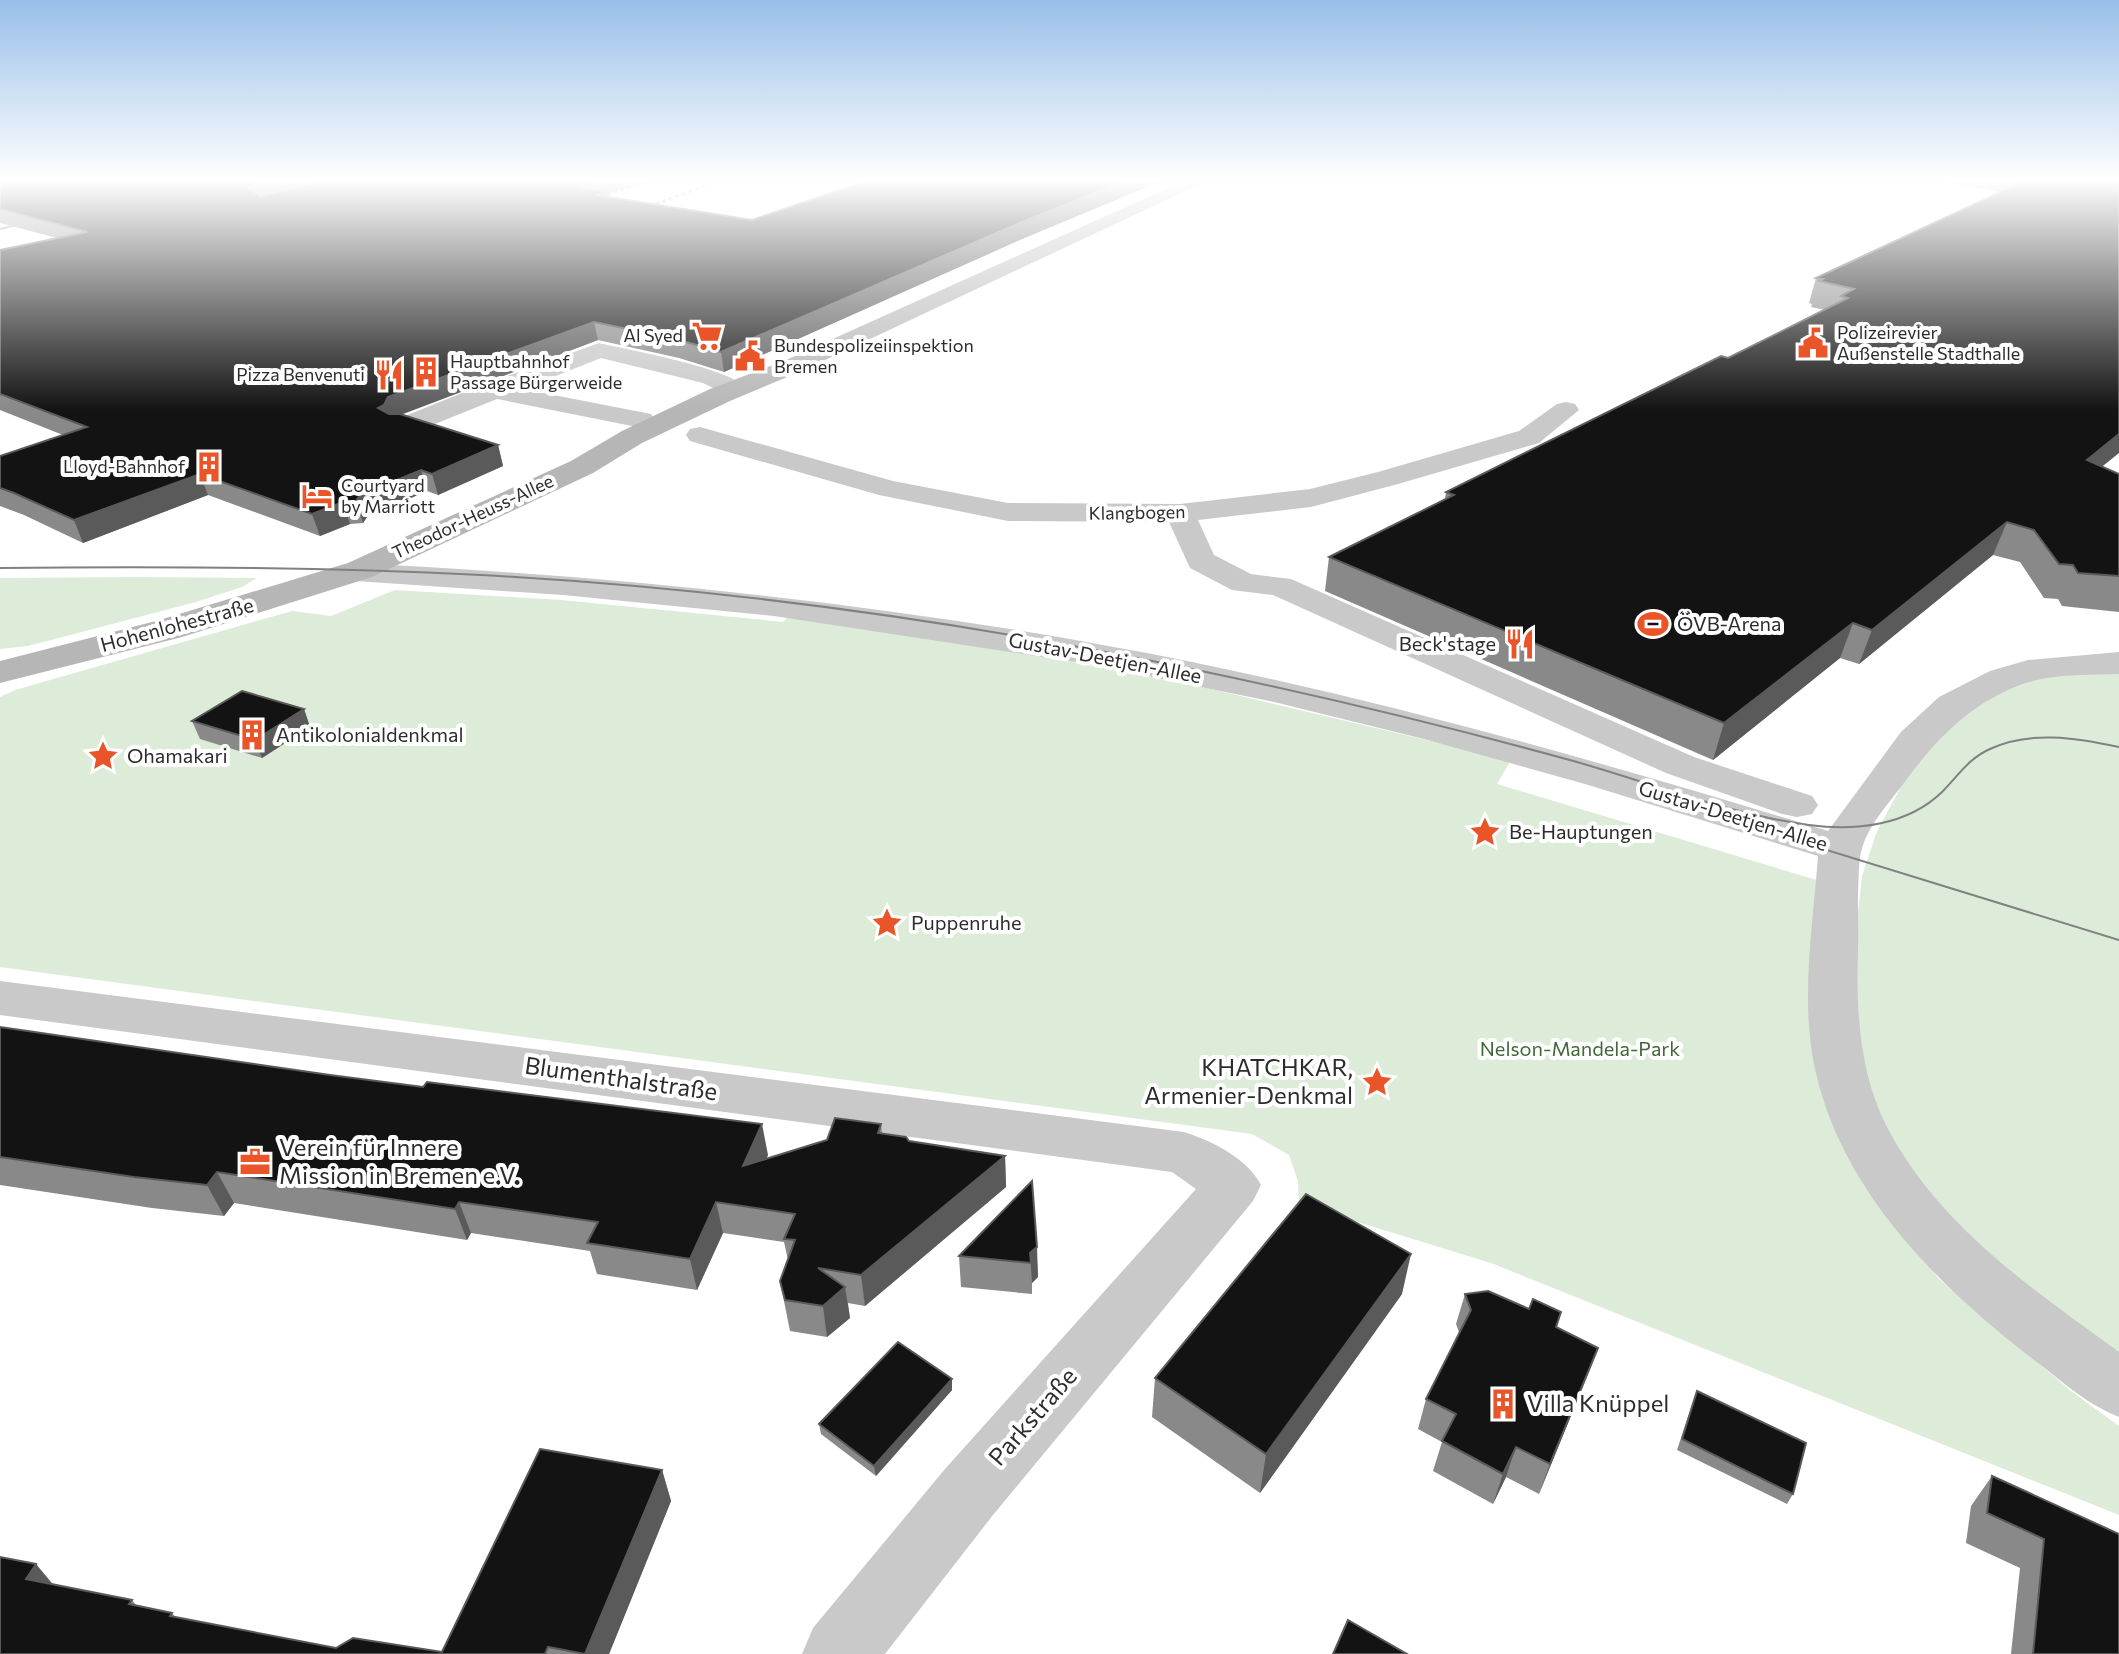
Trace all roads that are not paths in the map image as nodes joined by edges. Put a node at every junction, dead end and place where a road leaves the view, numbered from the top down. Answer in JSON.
{"nodes":[{"id":1,"x":1033,"y":256,"type":"edge"},
{"id":2,"x":795,"y":365,"type":"junction"},
{"id":3,"x":734,"y":389,"type":"junction"},
{"id":4,"x":1566,"y":410,"type":"dead end"},
{"id":5,"x":405,"y":426,"type":"edge"},
{"id":6,"x":700,"y":435,"type":"dead end"},
{"id":7,"x":594,"y":461,"type":"junction"},
{"id":8,"x":1180,"y":513,"type":"junction"},
{"id":9,"x":352,"y":573,"type":"junction"},
{"id":10,"x":2119,"y":663,"type":"edge"},
{"id":11,"x":0,"y":672,"type":"edge"},
{"id":12,"x":1846,"y":836,"type":"junction"},
{"id":13,"x":0,"y":998,"type":"edge"},
{"id":14,"x":1233,"y":1185,"type":"joint"},
{"id":15,"x":2119,"y":1388,"type":"edge"},
{"id":16,"x":839,"y":1654,"type":"edge"}],
"edges":[{"from":1,"to":2,"type":"street","name":"Theodor-Heuss-Allee"},
{"from":2,"to":3,"type":"street","name":"Theodor-Heuss-Allee"},
{"from":2,"to":7,"type":"street","name":"Theodor-Heuss-Allee"},
{"from":3,"to":5,"type":"street"},
{"from":3,"to":7,"type":"street","name":"Theodor-Heuss-Allee"},
{"from":4,"to":8,"type":"street","name":"Klangbogen"},
{"from":6,"to":8,"type":"street","name":"Klangbogen"},
{"from":7,"to":9,"type":"street","name":"Theodor-Heuss-Allee"},
{"from":8,"to":12,"type":"street"},
{"from":9,"to":11,"type":"street","name":"Hohenlohestraße"},
{"from":9,"to":12,"type":"street","name":"Gustav-Deetjen-Allee"},
{"from":10,"to":12,"type":"street","name":"Gustav-Deetjen-Allee"},
{"from":12,"to":15,"type":"street","name":"Gustav-Deetjen-Allee"},
{"from":13,"to":14,"type":"street","name":"Blumenthalstraße"},
{"from":14,"to":16,"type":"street","name":"Parkstraße"}]}
